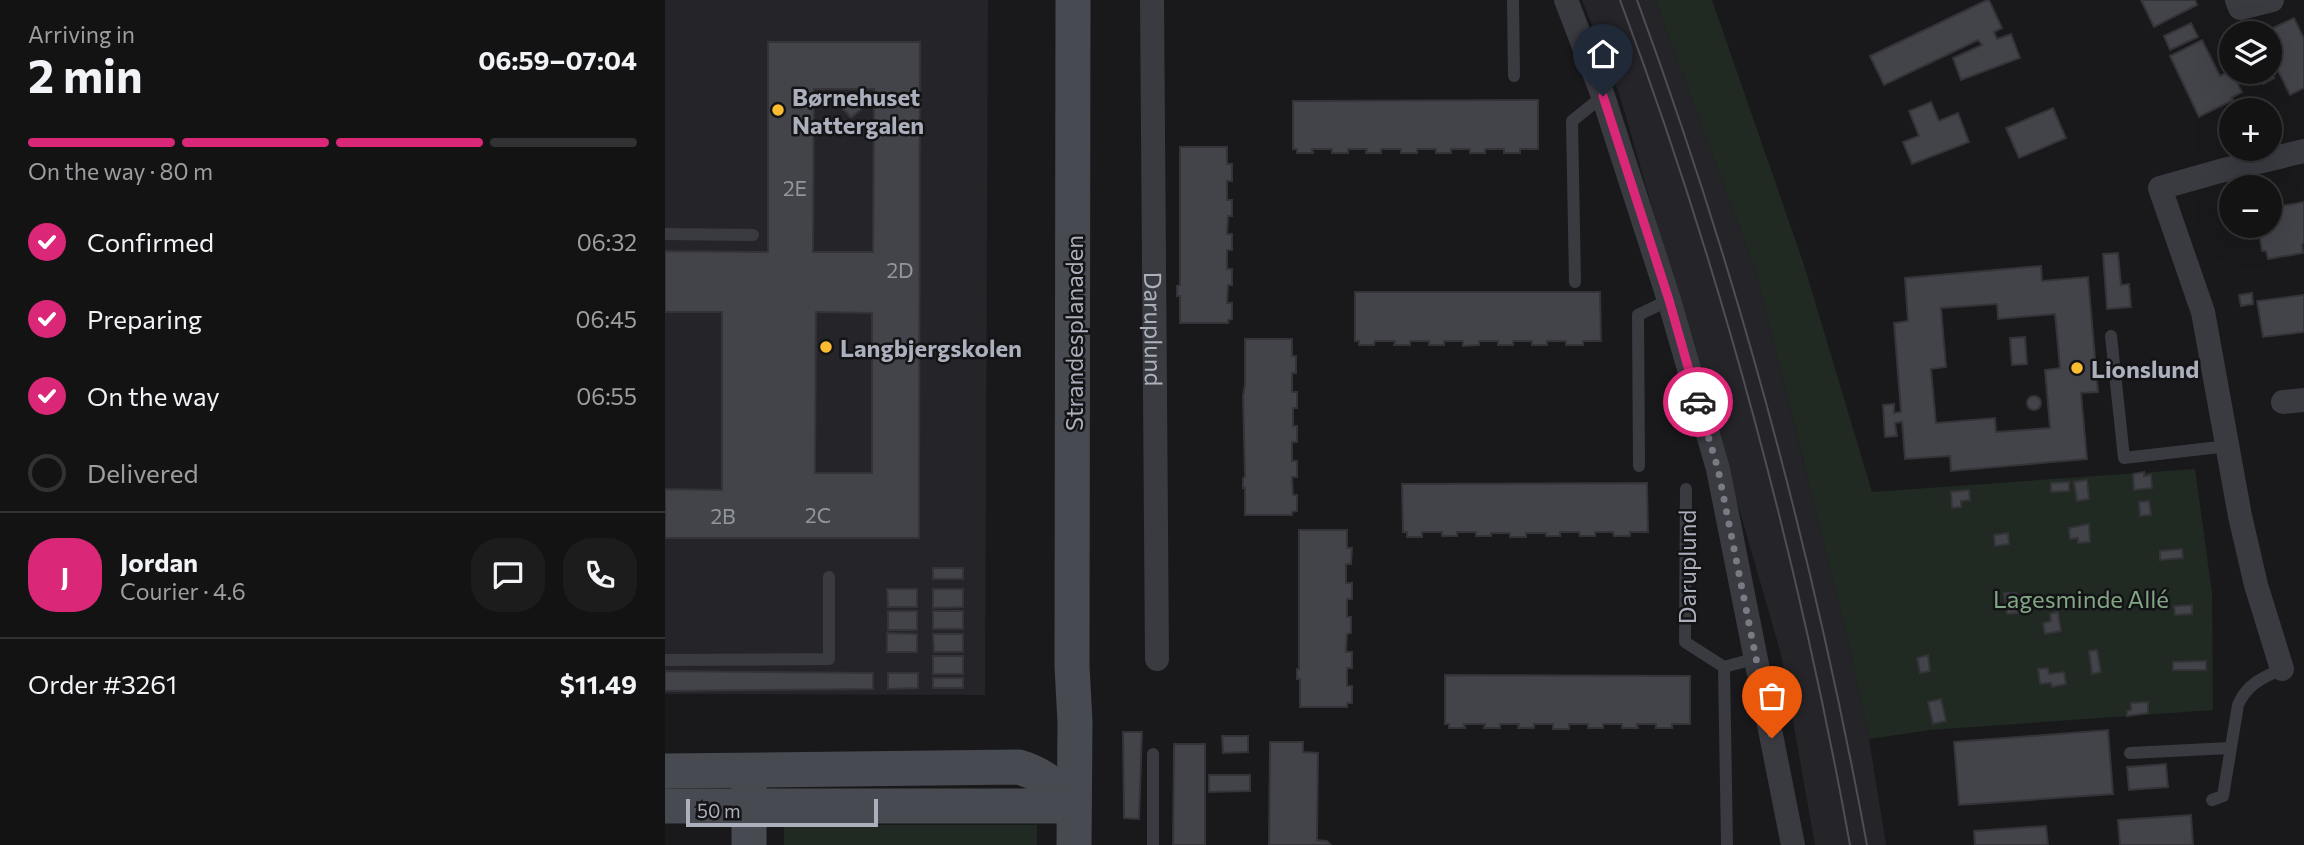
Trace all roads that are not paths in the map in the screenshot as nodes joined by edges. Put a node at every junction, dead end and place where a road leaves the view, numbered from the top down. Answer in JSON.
{"nodes":[{"id":1,"x":1073,"y":0,"type":"edge"},
{"id":2,"x":1152,"y":0,"type":"edge"},
{"id":3,"x":1513,"y":0,"type":"edge"},
{"id":4,"x":1566,"y":0,"type":"edge"},
{"id":5,"x":2237,"y":0,"type":"edge"},
{"id":6,"x":2272,"y":0,"type":"edge"},
{"id":7,"x":1514,"y":76,"type":"dead end"},
{"id":8,"x":1603,"y":96,"type":"junction"},
{"id":9,"x":2304,"y":151,"type":"edge"},
{"id":10,"x":665,"y":234,"type":"edge"},
{"id":11,"x":753,"y":235,"type":"dead end"},
{"id":12,"x":1575,"y":282,"type":"dead end"},
{"id":13,"x":1669,"y":300,"type":"junction"},
{"id":14,"x":2111,"y":336,"type":"dead end"},
{"id":15,"x":2228,"y":446,"type":"junction"},
{"id":16,"x":1639,"y":466,"type":"dead end"},
{"id":17,"x":1686,"y":489,"type":"dead end"},
{"id":18,"x":829,"y":577,"type":"dead end"},
{"id":19,"x":1757,"y":658,"type":"junction"},
{"id":20,"x":1157,"y":659,"type":"dead end"},
{"id":21,"x":665,"y":660,"type":"edge"},
{"id":22,"x":1072,"y":667,"type":"junction"},
{"id":23,"x":1724,"y":667,"type":"junction"},
{"id":24,"x":2282,"y":669,"type":"joint"},
{"id":25,"x":2230,"y":748,"type":"junction"},
{"id":26,"x":2130,"y":753,"type":"dead end"},
{"id":27,"x":1153,"y":754,"type":"dead end"},
{"id":28,"x":665,"y":771,"type":"edge"},
{"id":29,"x":748,"y":771,"type":"junction"},
{"id":30,"x":1038,"y":772,"type":"junction"},
{"id":31,"x":2212,"y":800,"type":"dead end"},
{"id":32,"x":665,"y":806,"type":"edge"},
{"id":33,"x":1074,"y":806,"type":"junction"},
{"id":34,"x":749,"y":807,"type":"junction"},
{"id":35,"x":749,"y":845,"type":"edge"},
{"id":36,"x":1074,"y":845,"type":"edge"},
{"id":37,"x":1153,"y":845,"type":"edge"},
{"id":38,"x":1727,"y":845,"type":"edge"},
{"id":39,"x":1793,"y":845,"type":"edge"}],
"edges":[{"from":1,"to":22,"type":"street","name":"Strandesplanaden"},
{"from":2,"to":20,"type":"street","name":"Daruplund"},
{"from":3,"to":7,"type":"lane"},
{"from":4,"to":8,"type":"street","name":"Daruplund"},
{"from":5,"to":6,"type":"street"},
{"from":8,"to":12,"type":"lane"},
{"from":8,"to":13,"type":"street","name":"Daruplund"},
{"from":9,"to":15,"type":"street"},
{"from":10,"to":11,"type":"lane"},
{"from":13,"to":16,"type":"lane"},
{"from":13,"to":19,"type":"street","name":"Daruplund"},
{"from":14,"to":15,"type":"lane"},
{"from":15,"to":24,"type":"street"},
{"from":17,"to":23,"type":"lane","name":"Daruplund"},
{"from":18,"to":21,"type":"lane"},
{"from":19,"to":23,"type":"lane"},
{"from":19,"to":39,"type":"street","name":"Daruplund"},
{"from":22,"to":30,"type":"street","name":"Strandesplanaden"},
{"from":22,"to":33,"type":"street","name":"Strandesplanaden"},
{"from":23,"to":38,"type":"lane"},
{"from":24,"to":25,"type":"lane"},
{"from":25,"to":26,"type":"lane"},
{"from":25,"to":31,"type":"lane"},
{"from":27,"to":37,"type":"lane"},
{"from":28,"to":29,"type":"street"},
{"from":29,"to":30,"type":"street"},
{"from":29,"to":34,"type":"street"},
{"from":30,"to":33,"type":"street"},
{"from":32,"to":34,"type":"street"},
{"from":33,"to":34,"type":"street"},
{"from":33,"to":36,"type":"street","name":"Strandesplanaden"},
{"from":34,"to":35,"type":"street"}]}
